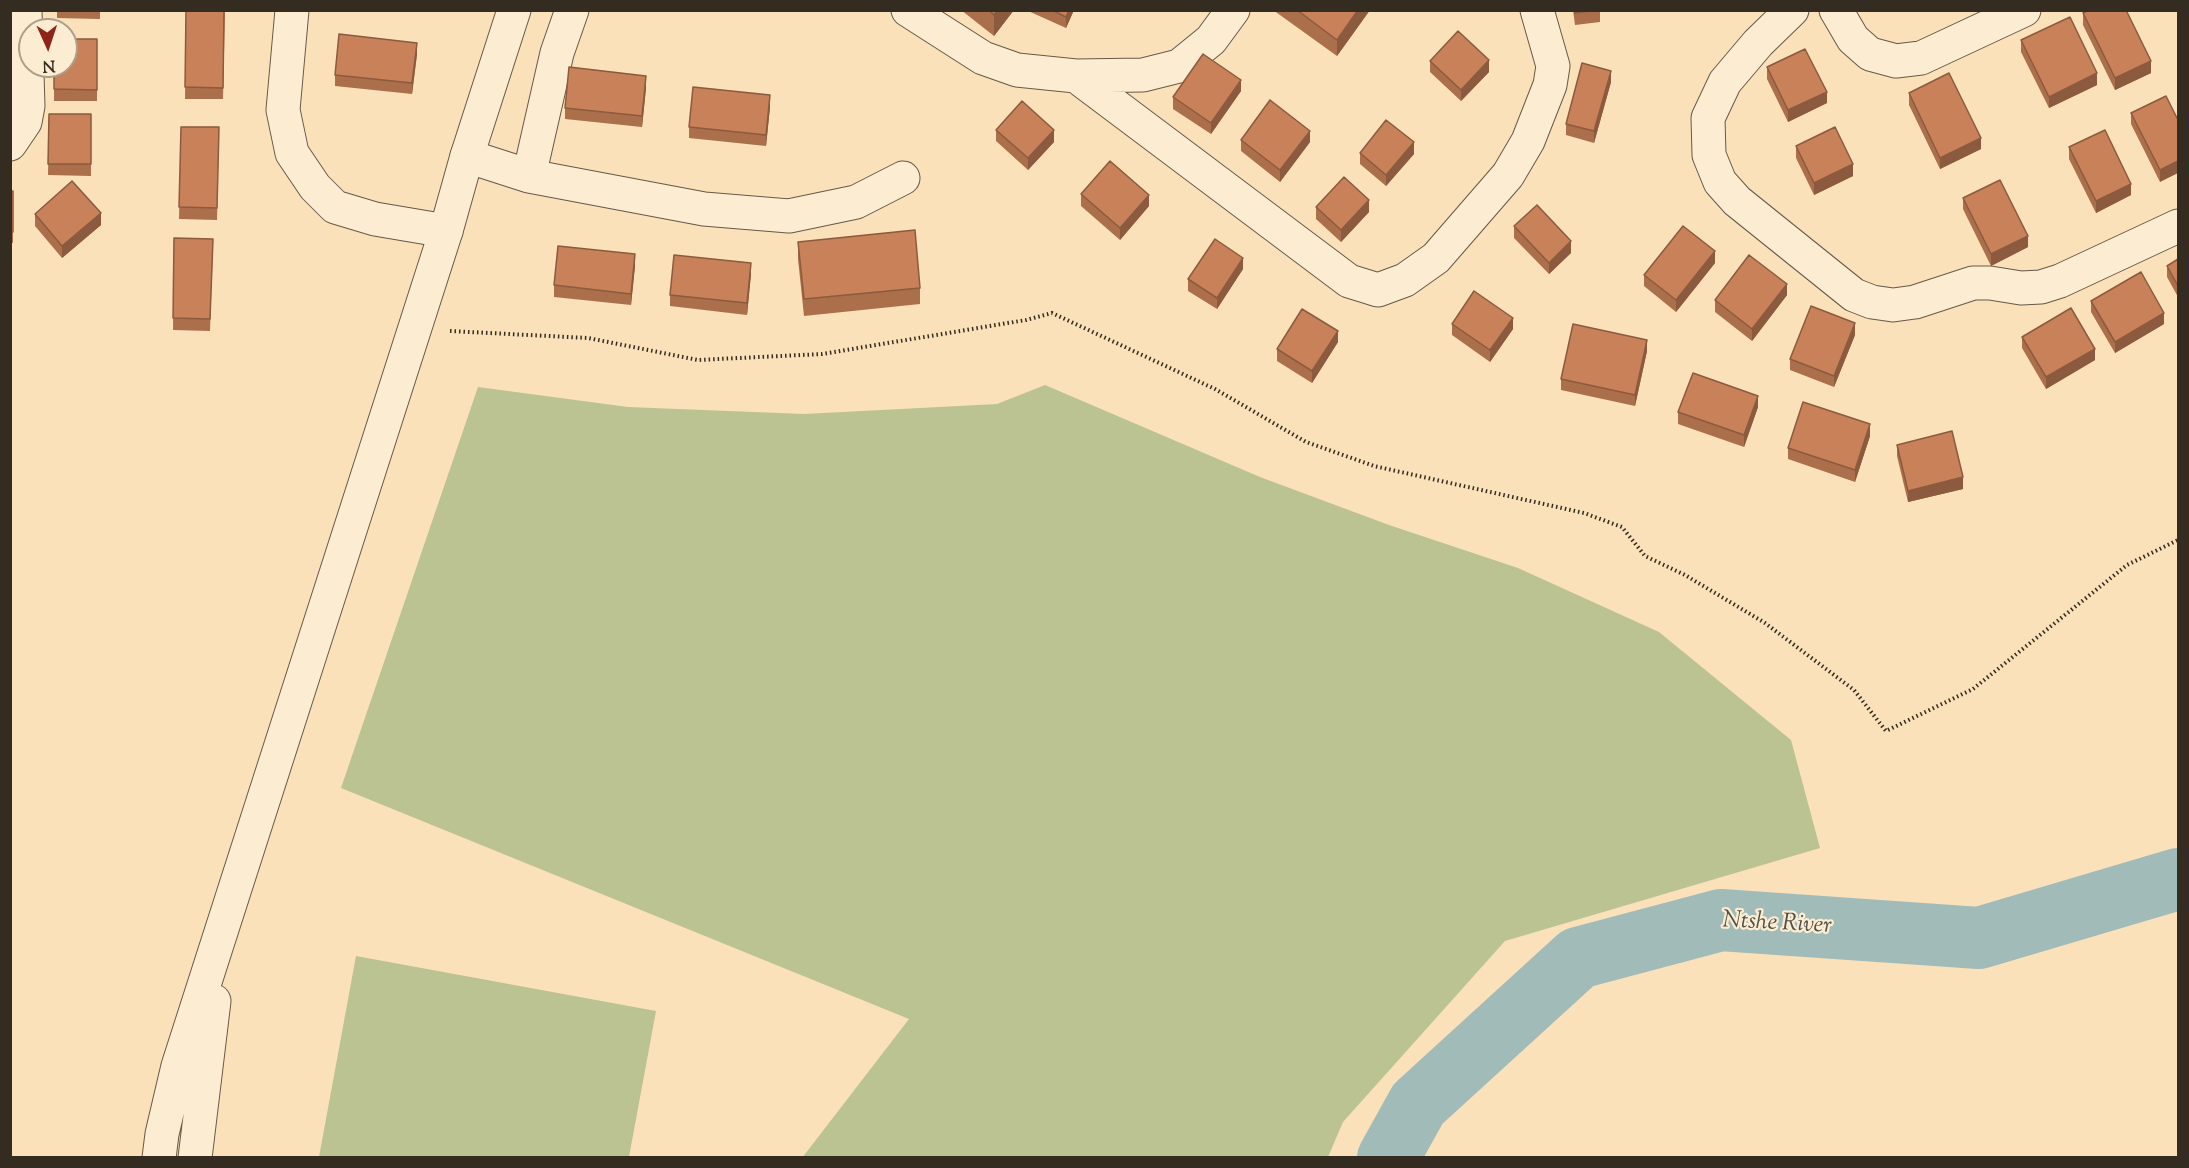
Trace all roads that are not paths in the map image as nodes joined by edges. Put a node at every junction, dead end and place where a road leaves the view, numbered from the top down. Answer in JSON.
{"nodes":[{"id":1,"x":25,"y":10,"type":"edge"},
{"id":2,"x":292,"y":10,"type":"edge"},
{"id":3,"x":514,"y":10,"type":"edge"},
{"id":4,"x":572,"y":10,"type":"edge"},
{"id":5,"x":908,"y":10,"type":"edge"},
{"id":6,"x":1233,"y":10,"type":"edge"},
{"id":7,"x":1537,"y":10,"type":"edge"},
{"id":8,"x":1792,"y":10,"type":"edge"},
{"id":9,"x":1836,"y":10,"type":"edge"},
{"id":10,"x":2024,"y":10,"type":"edge"},
{"id":11,"x":1076,"y":76,"type":"junction"},
{"id":12,"x":10,"y":144,"type":"edge"},
{"id":13,"x":467,"y":156,"type":"junction"},
{"id":14,"x":530,"y":176,"type":"junction"},
{"id":15,"x":903,"y":178,"type":"dead end"},
{"id":16,"x":2178,"y":226,"type":"edge"},
{"id":17,"x":446,"y":231,"type":"junction"},
{"id":18,"x":223,"y":924,"type":"junction"},
{"id":19,"x":159,"y":1158,"type":"edge"},
{"id":20,"x":195,"y":1158,"type":"edge"}],
"edges":[{"from":1,"to":12,"type":"street"},
{"from":2,"to":17,"type":"street"},
{"from":3,"to":13,"type":"street"},
{"from":4,"to":14,"type":"street"},
{"from":5,"to":11,"type":"street"},
{"from":6,"to":11,"type":"street"},
{"from":7,"to":11,"type":"street"},
{"from":8,"to":16,"type":"street"},
{"from":9,"to":10,"type":"street"},
{"from":13,"to":14,"type":"street"},
{"from":13,"to":17,"type":"street"},
{"from":14,"to":15,"type":"street"},
{"from":17,"to":18,"type":"street"},
{"from":18,"to":19,"type":"street"},
{"from":18,"to":20,"type":"street"}]}
